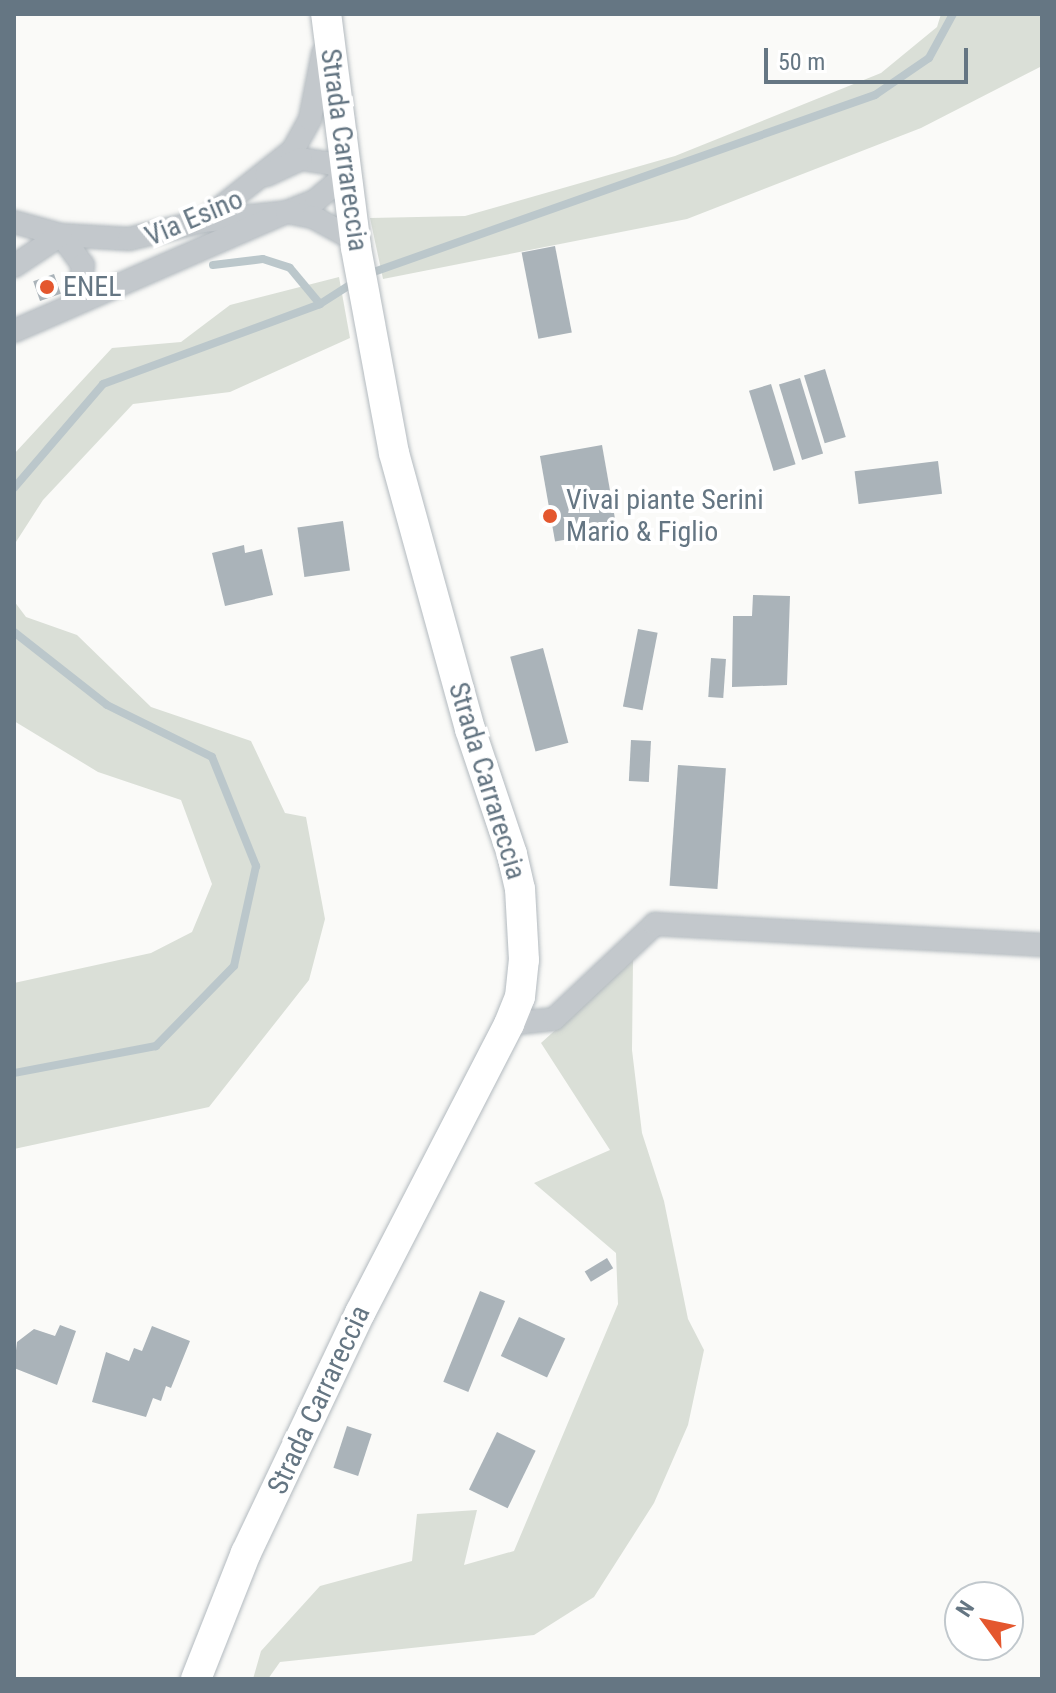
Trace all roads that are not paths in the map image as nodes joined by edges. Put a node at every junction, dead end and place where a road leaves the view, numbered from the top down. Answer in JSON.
{"nodes":[{"id":1,"x":327,"y":17,"type":"edge"},
{"id":2,"x":267,"y":175,"type":"junction"},
{"id":3,"x":346,"y":175,"type":"junction"},
{"id":4,"x":287,"y":212,"type":"junction"},
{"id":5,"x":203,"y":221,"type":"junction"},
{"id":6,"x":14,"y":222,"type":"edge"},
{"id":7,"x":61,"y":235,"type":"junction"},
{"id":8,"x":355,"y":244,"type":"junction"},
{"id":9,"x":14,"y":266,"type":"edge"},
{"id":10,"x":71,"y":306,"type":"junction"},
{"id":11,"x":14,"y":331,"type":"edge"},
{"id":12,"x":1042,"y":945,"type":"edge"},
{"id":13,"x":509,"y":1024,"type":"junction"},
{"id":14,"x":196,"y":1679,"type":"edge"}],
"edges":[{"from":1,"to":2,"type":"street"},
{"from":1,"to":3,"type":"main road","name":"Strada Carrareccia"},
{"from":2,"to":3,"type":"street"},
{"from":2,"to":5,"type":"street"},
{"from":3,"to":4,"type":"street"},
{"from":3,"to":8,"type":"main road","name":"Strada Carrareccia"},
{"from":4,"to":5,"type":"street"},
{"from":4,"to":8,"type":"street","name":"Via Esino"},
{"from":4,"to":10,"type":"street","name":"Via Esino"},
{"from":5,"to":7,"type":"street"},
{"from":6,"to":7,"type":"street"},
{"from":7,"to":9,"type":"street"},
{"from":7,"to":10,"type":"street"},
{"from":8,"to":13,"type":"main road","name":"Strada Carrareccia"},
{"from":10,"to":11,"type":"street","name":"Via Esino"},
{"from":12,"to":13,"type":"street"},
{"from":13,"to":14,"type":"main road","name":"Strada Carrareccia"}]}
